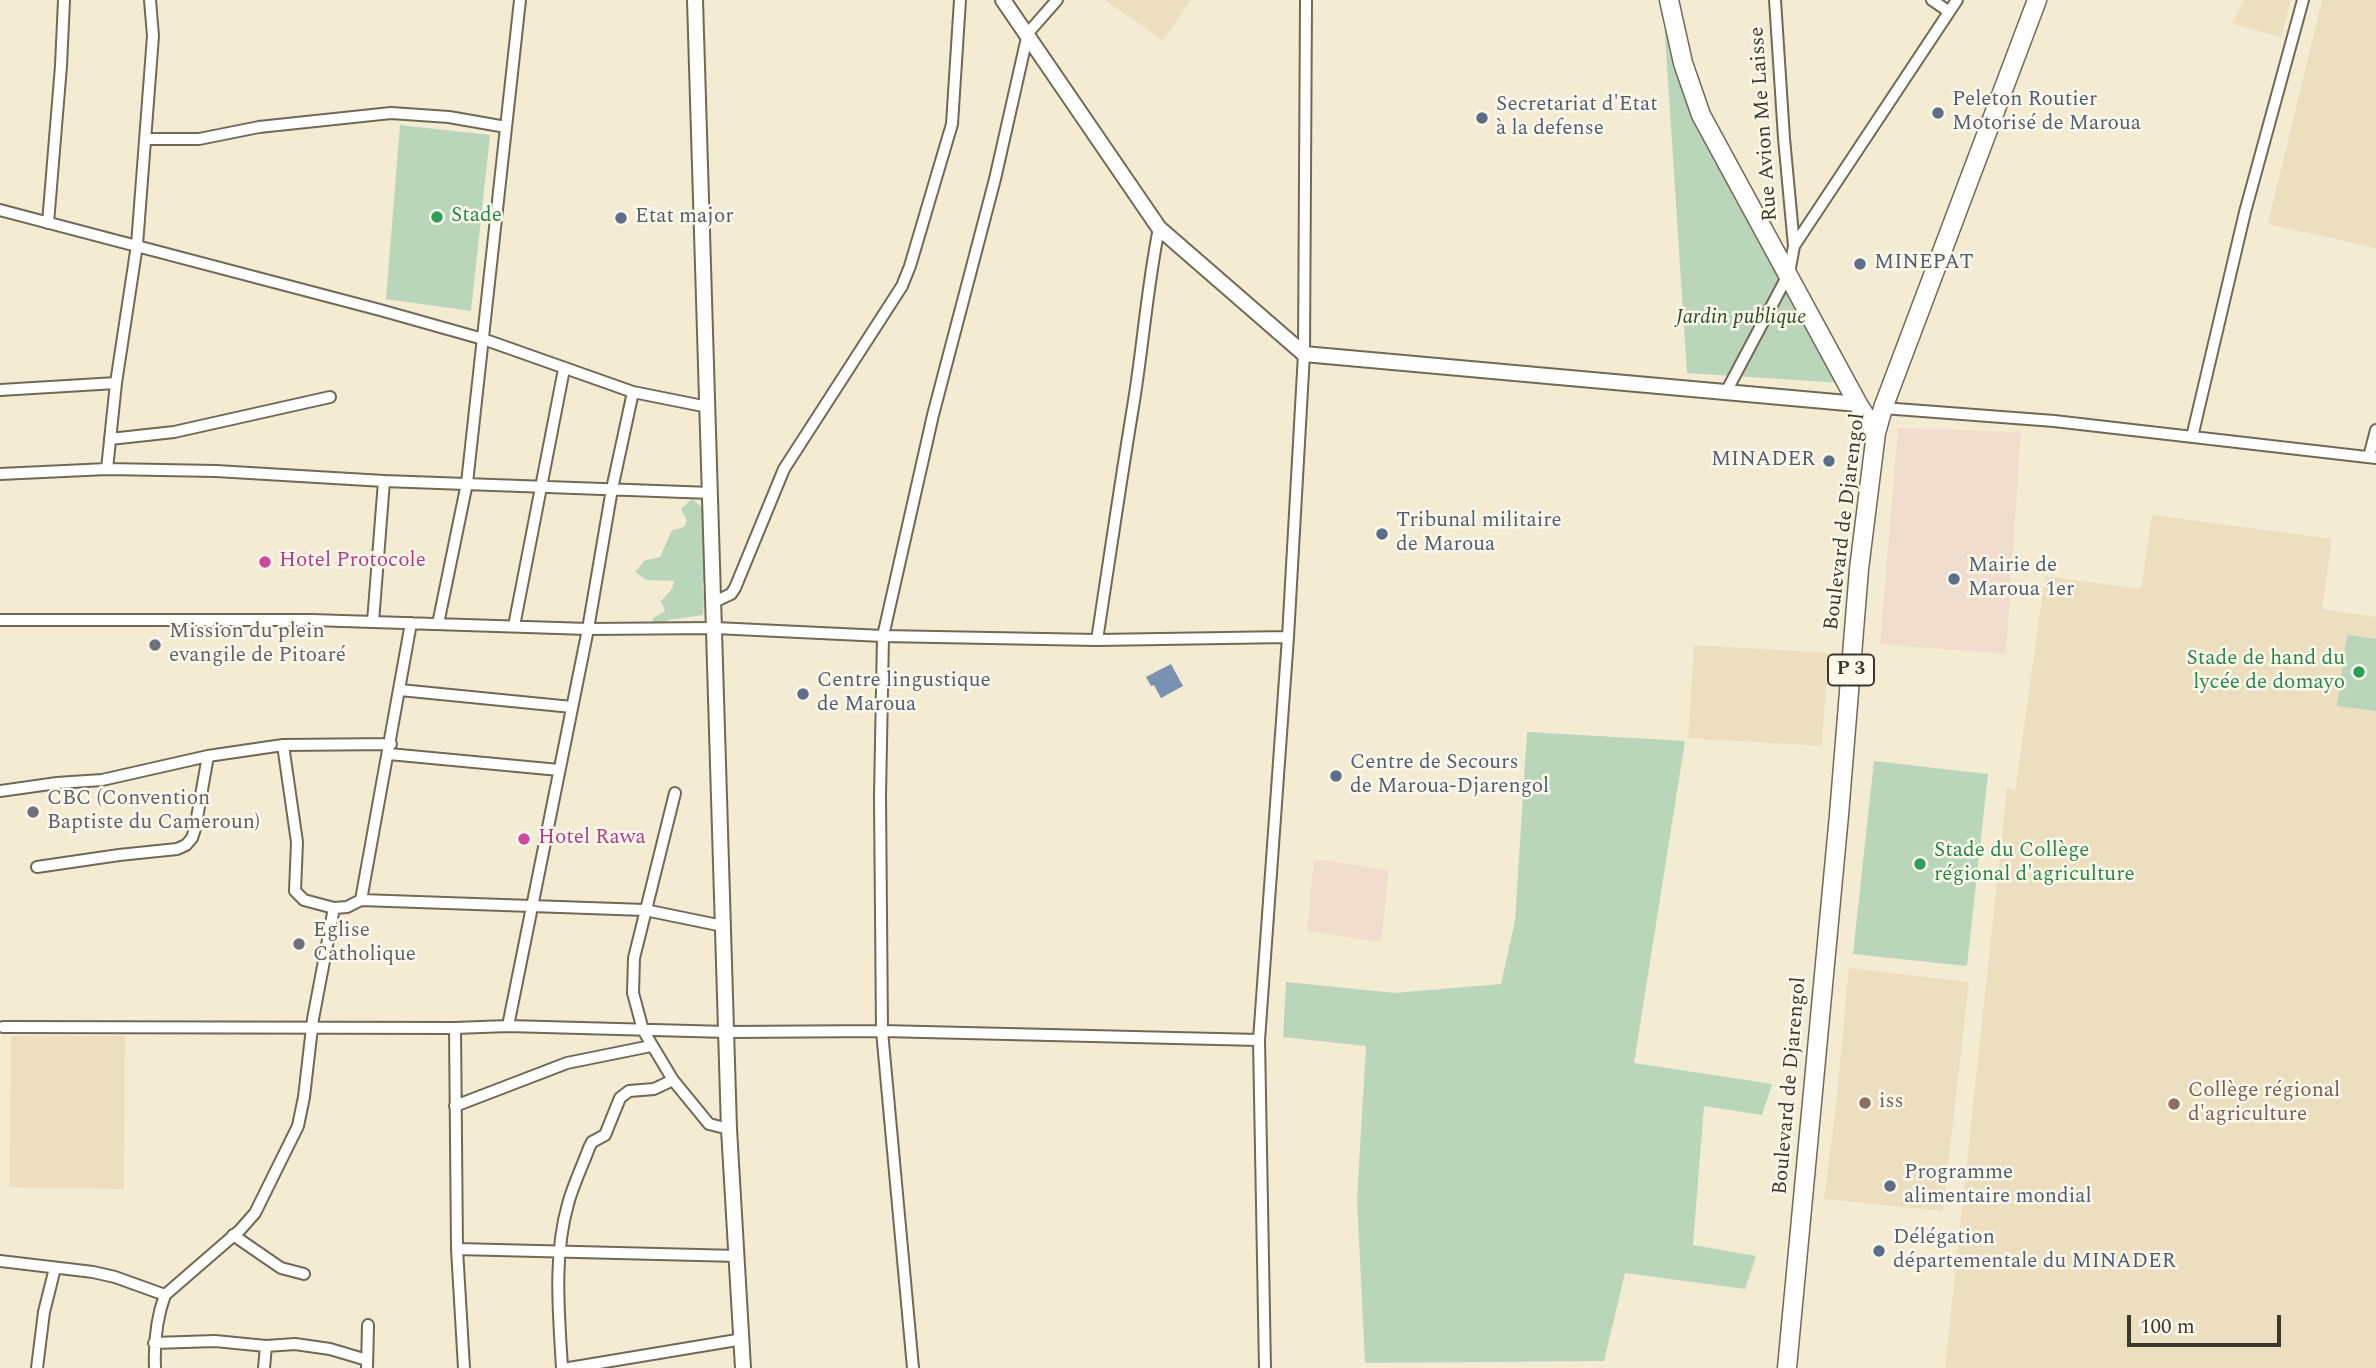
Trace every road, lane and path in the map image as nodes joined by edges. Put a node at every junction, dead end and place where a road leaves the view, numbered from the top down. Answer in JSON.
{"nodes":[{"id":1,"x":64,"y":0,"type":"edge"},
{"id":2,"x":150,"y":0,"type":"edge"},
{"id":3,"x":520,"y":0,"type":"edge"},
{"id":4,"x":695,"y":0,"type":"edge"},
{"id":5,"x":960,"y":0,"type":"edge"},
{"id":6,"x":1003,"y":0,"type":"edge"},
{"id":7,"x":1057,"y":0,"type":"edge"},
{"id":8,"x":1306,"y":0,"type":"edge"},
{"id":9,"x":1670,"y":0,"type":"edge"},
{"id":10,"x":1775,"y":0,"type":"edge"},
{"id":11,"x":1932,"y":0,"type":"edge"},
{"id":12,"x":1956,"y":0,"type":"edge"},
{"id":13,"x":2038,"y":0,"type":"edge"},
{"id":14,"x":2303,"y":0,"type":"edge"},
{"id":15,"x":1948,"y":11,"type":"junction"},
{"id":16,"x":1028,"y":33,"type":"junction"},
{"id":17,"x":506,"y":127,"type":"junction"},
{"id":18,"x":145,"y":139,"type":"junction"},
{"id":19,"x":0,"y":211,"type":"edge"},
{"id":20,"x":48,"y":223,"type":"junction"},
{"id":21,"x":1159,"y":228,"type":"junction"},
{"id":22,"x":136,"y":245,"type":"junction"},
{"id":23,"x":1794,"y":246,"type":"junction"},
{"id":24,"x":1788,"y":273,"type":"junction"},
{"id":25,"x":483,"y":339,"type":"junction"},
{"id":26,"x":1304,"y":354,"type":"junction"},
{"id":27,"x":564,"y":369,"type":"junction"},
{"id":28,"x":116,"y":383,"type":"junction"},
{"id":29,"x":0,"y":390,"type":"edge"},
{"id":30,"x":633,"y":392,"type":"junction"},
{"id":31,"x":1726,"y":392,"type":"junction"},
{"id":32,"x":330,"y":397,"type":"dead end"},
{"id":33,"x":1858,"y":404,"type":"junction"},
{"id":34,"x":708,"y":407,"type":"junction"},
{"id":35,"x":1883,"y":408,"type":"junction"},
{"id":36,"x":2376,"y":429,"type":"edge"},
{"id":37,"x":1876,"y":433,"type":"junction"},
{"id":38,"x":2192,"y":437,"type":"junction"},
{"id":39,"x":110,"y":439,"type":"junction"},
{"id":40,"x":2373,"y":458,"type":"edge"},
{"id":41,"x":107,"y":469,"type":"junction"},
{"id":42,"x":0,"y":474,"type":"edge"},
{"id":43,"x":384,"y":481,"type":"junction"},
{"id":44,"x":467,"y":483,"type":"junction"},
{"id":45,"x":541,"y":487,"type":"junction"},
{"id":46,"x":612,"y":489,"type":"junction"},
{"id":47,"x":711,"y":493,"type":"junction"},
{"id":48,"x":714,"y":602,"type":"junction"},
{"id":49,"x":0,"y":620,"type":"edge"},
{"id":50,"x":373,"y":622,"type":"junction"},
{"id":51,"x":411,"y":623,"type":"junction"},
{"id":52,"x":438,"y":624,"type":"junction"},
{"id":53,"x":514,"y":626,"type":"junction"},
{"id":54,"x":715,"y":628,"type":"junction"},
{"id":55,"x":588,"y":629,"type":"junction"},
{"id":56,"x":883,"y":636,"type":"junction"},
{"id":57,"x":1288,"y":637,"type":"junction"},
{"id":58,"x":1097,"y":640,"type":"junction"},
{"id":59,"x":400,"y":690,"type":"junction"},
{"id":60,"x":572,"y":707,"type":"junction"},
{"id":61,"x":284,"y":746,"type":"junction"},
{"id":62,"x":390,"y":749,"type":"junction"},
{"id":63,"x":208,"y":756,"type":"junction"},
{"id":64,"x":559,"y":770,"type":"junction"},
{"id":65,"x":0,"y":791,"type":"edge"},
{"id":66,"x":675,"y":793,"type":"dead end"},
{"id":67,"x":37,"y":867,"type":"dead end"},
{"id":68,"x":361,"y":900,"type":"junction"},
{"id":69,"x":532,"y":906,"type":"junction"},
{"id":70,"x":334,"y":908,"type":"junction"},
{"id":71,"x":645,"y":910,"type":"junction"},
{"id":72,"x":723,"y":926,"type":"junction"},
{"id":73,"x":508,"y":1026,"type":"junction"},
{"id":74,"x":3,"y":1027,"type":"dead end"},
{"id":75,"x":312,"y":1027,"type":"junction"},
{"id":76,"x":455,"y":1028,"type":"junction"},
{"id":77,"x":643,"y":1030,"type":"junction"},
{"id":78,"x":882,"y":1031,"type":"junction"},
{"id":79,"x":727,"y":1032,"type":"junction"},
{"id":80,"x":1259,"y":1040,"type":"junction"},
{"id":81,"x":652,"y":1046,"type":"junction"},
{"id":82,"x":673,"y":1080,"type":"junction"},
{"id":83,"x":455,"y":1106,"type":"junction"},
{"id":84,"x":729,"y":1129,"type":"junction"},
{"id":85,"x":233,"y":1235,"type":"junction"},
{"id":86,"x":457,"y":1249,"type":"junction"},
{"id":87,"x":560,"y":1251,"type":"junction"},
{"id":88,"x":738,"y":1255,"type":"junction"},
{"id":89,"x":0,"y":1261,"type":"edge"},
{"id":90,"x":55,"y":1268,"type":"junction"},
{"id":91,"x":304,"y":1274,"type":"dead end"},
{"id":92,"x":165,"y":1295,"type":"junction"},
{"id":93,"x":368,"y":1325,"type":"dead end"},
{"id":94,"x":743,"y":1339,"type":"junction"},
{"id":95,"x":154,"y":1343,"type":"junction"},
{"id":96,"x":266,"y":1346,"type":"junction"},
{"id":97,"x":367,"y":1364,"type":"edge"},
{"id":98,"x":37,"y":1368,"type":"edge"},
{"id":99,"x":155,"y":1368,"type":"edge"},
{"id":100,"x":264,"y":1368,"type":"edge"},
{"id":101,"x":464,"y":1368,"type":"edge"},
{"id":102,"x":562,"y":1368,"type":"edge"},
{"id":103,"x":569,"y":1368,"type":"edge"},
{"id":104,"x":743,"y":1368,"type":"edge"},
{"id":105,"x":913,"y":1368,"type":"edge"},
{"id":106,"x":1265,"y":1368,"type":"edge"},
{"id":107,"x":1787,"y":1368,"type":"edge"}],
"edges":[{"from":1,"to":20,"type":"street"},
{"from":2,"to":18,"type":"street"},
{"from":3,"to":17,"type":"street"},
{"from":4,"to":34,"type":"street"},
{"from":5,"to":48,"type":"street"},
{"from":6,"to":16,"type":"street"},
{"from":7,"to":16,"type":"street"},
{"from":8,"to":26,"type":"street"},
{"from":9,"to":24,"type":"main road"},
{"from":10,"to":23,"type":"street","name":"Rue Avion Me Laisse"},
{"from":11,"to":15,"type":"street"},
{"from":12,"to":15,"type":"street"},
{"from":13,"to":35,"type":"main road","name":"Boulevard de Djarengol","number":"P 3"},
{"from":14,"to":38,"type":"street"},
{"from":15,"to":23,"type":"street"},
{"from":16,"to":21,"type":"street"},
{"from":16,"to":56,"type":"street"},
{"from":17,"to":18,"type":"street"},
{"from":17,"to":25,"type":"street"},
{"from":18,"to":22,"type":"street"},
{"from":19,"to":20,"type":"street"},
{"from":20,"to":22,"type":"street"},
{"from":21,"to":26,"type":"street"},
{"from":21,"to":58,"type":"street"},
{"from":22,"to":25,"type":"street"},
{"from":22,"to":28,"type":"street"},
{"from":23,"to":24,"type":"street"},
{"from":24,"to":31,"type":"street"},
{"from":24,"to":33,"type":"main road"},
{"from":25,"to":27,"type":"street"},
{"from":25,"to":44,"type":"street"},
{"from":26,"to":31,"type":"street"},
{"from":26,"to":57,"type":"street"},
{"from":27,"to":30,"type":"street"},
{"from":27,"to":45,"type":"street"},
{"from":28,"to":29,"type":"street"},
{"from":28,"to":39,"type":"street"},
{"from":30,"to":34,"type":"street"},
{"from":30,"to":46,"type":"street"},
{"from":31,"to":33,"type":"street"},
{"from":32,"to":39,"type":"street"},
{"from":33,"to":37,"type":"main road"},
{"from":34,"to":47,"type":"street"},
{"from":35,"to":37,"type":"main road","name":"Boulevard de Djarengol","number":"P 3"},
{"from":35,"to":38,"type":"street"},
{"from":36,"to":40,"type":"street"},
{"from":37,"to":107,"type":"main road","name":"Boulevard de Djarengol","number":"P 3"},
{"from":38,"to":40,"type":"street"},
{"from":39,"to":41,"type":"street"},
{"from":41,"to":42,"type":"street"},
{"from":41,"to":43,"type":"street"},
{"from":43,"to":44,"type":"street"},
{"from":43,"to":50,"type":"street"},
{"from":44,"to":45,"type":"street"},
{"from":44,"to":52,"type":"street"},
{"from":45,"to":46,"type":"street"},
{"from":45,"to":53,"type":"street"},
{"from":46,"to":47,"type":"street"},
{"from":46,"to":55,"type":"street"},
{"from":47,"to":48,"type":"street"},
{"from":48,"to":54,"type":"street"},
{"from":49,"to":50,"type":"street"},
{"from":50,"to":51,"type":"street"},
{"from":51,"to":52,"type":"street"},
{"from":51,"to":59,"type":"street"},
{"from":52,"to":53,"type":"street"},
{"from":53,"to":55,"type":"street"},
{"from":54,"to":55,"type":"street"},
{"from":54,"to":56,"type":"street"},
{"from":54,"to":72,"type":"street"},
{"from":55,"to":60,"type":"street"},
{"from":56,"to":58,"type":"street"},
{"from":56,"to":78,"type":"street"},
{"from":57,"to":58,"type":"street"},
{"from":57,"to":80,"type":"street"},
{"from":59,"to":60,"type":"street"},
{"from":59,"to":62,"type":"street"},
{"from":60,"to":64,"type":"street"},
{"from":61,"to":62,"type":"street"},
{"from":61,"to":63,"type":"street"},
{"from":61,"to":70,"type":"street"},
{"from":62,"to":64,"type":"street"},
{"from":62,"to":68,"type":"street"},
{"from":63,"to":65,"type":"street"},
{"from":63,"to":67,"type":"street"},
{"from":64,"to":69,"type":"street"},
{"from":66,"to":71,"type":"street"},
{"from":68,"to":69,"type":"street"},
{"from":68,"to":70,"type":"street"},
{"from":69,"to":71,"type":"street"},
{"from":69,"to":73,"type":"street"},
{"from":70,"to":75,"type":"street"},
{"from":71,"to":72,"type":"street"},
{"from":71,"to":77,"type":"street"},
{"from":72,"to":79,"type":"street"},
{"from":73,"to":76,"type":"street"},
{"from":73,"to":77,"type":"street"},
{"from":74,"to":75,"type":"street"},
{"from":75,"to":76,"type":"street"},
{"from":75,"to":85,"type":"street"},
{"from":76,"to":83,"type":"street"},
{"from":77,"to":79,"type":"street"},
{"from":77,"to":81,"type":"street"},
{"from":78,"to":79,"type":"street"},
{"from":78,"to":80,"type":"street"},
{"from":78,"to":105,"type":"street"},
{"from":79,"to":84,"type":"street"},
{"from":80,"to":106,"type":"street"},
{"from":81,"to":82,"type":"street"},
{"from":81,"to":83,"type":"street"},
{"from":82,"to":84,"type":"street"},
{"from":82,"to":87,"type":"street"},
{"from":83,"to":86,"type":"street"},
{"from":84,"to":88,"type":"street"},
{"from":85,"to":91,"type":"street"},
{"from":85,"to":92,"type":"street"},
{"from":86,"to":87,"type":"street"},
{"from":86,"to":101,"type":"street"},
{"from":87,"to":88,"type":"street"},
{"from":87,"to":102,"type":"street"},
{"from":88,"to":94,"type":"street"},
{"from":89,"to":90,"type":"street"},
{"from":90,"to":92,"type":"street"},
{"from":90,"to":98,"type":"street"},
{"from":92,"to":95,"type":"street"},
{"from":93,"to":97,"type":"street"},
{"from":94,"to":103,"type":"street"},
{"from":94,"to":104,"type":"street"},
{"from":95,"to":96,"type":"street"},
{"from":95,"to":99,"type":"street"},
{"from":96,"to":97,"type":"street"},
{"from":96,"to":100,"type":"street"}]}
